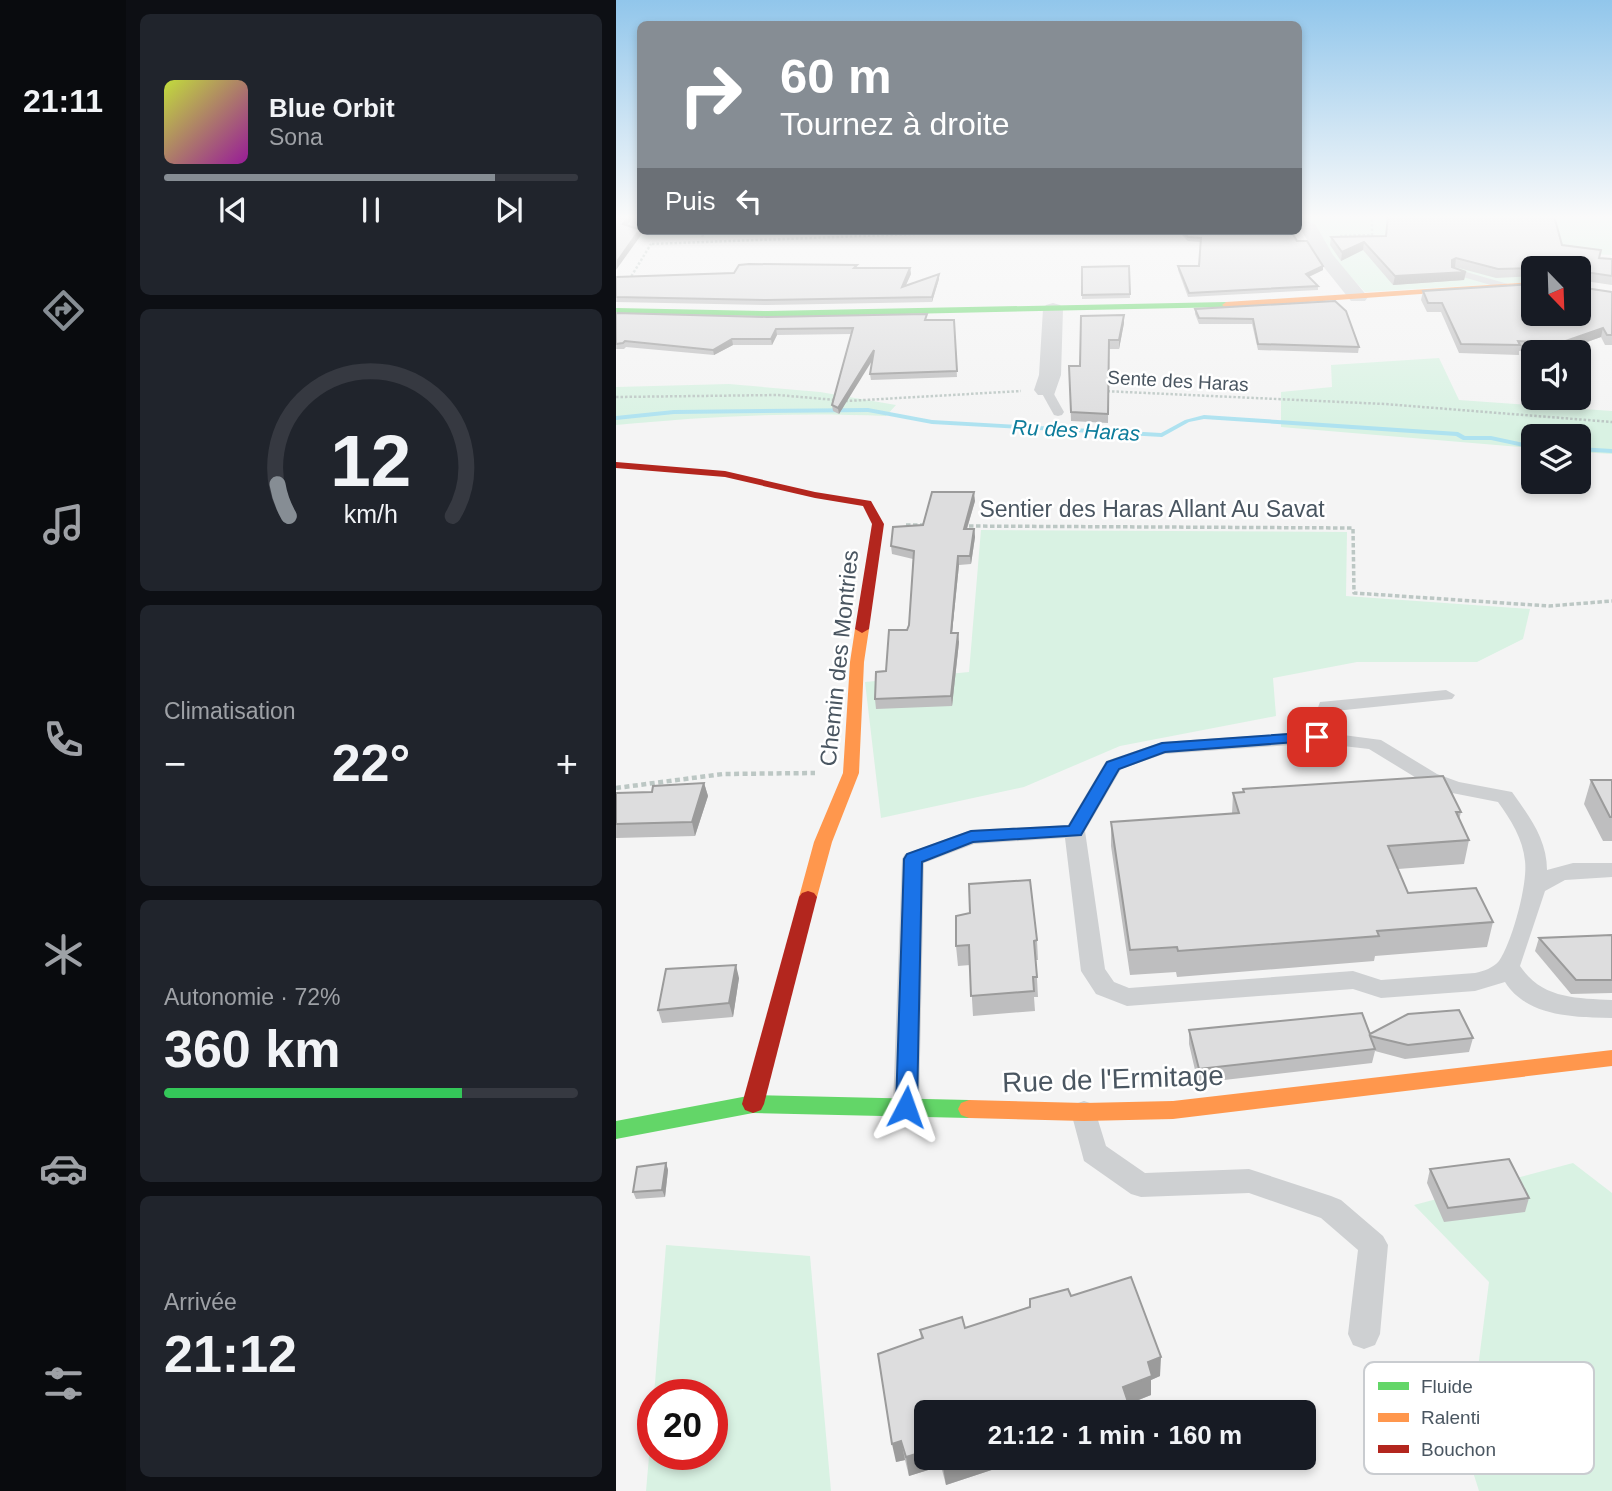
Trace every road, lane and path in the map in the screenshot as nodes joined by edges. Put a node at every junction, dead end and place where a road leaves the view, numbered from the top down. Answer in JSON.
{"nodes":[{"id":1,"x":1349,"y":286,"type":"edge"},
{"id":2,"x":1504,"y":286,"type":"joint"},
{"id":3,"x":1521,"y":286,"type":"edge"},
{"id":4,"x":1521,"y":286,"type":"edge"},
{"id":5,"x":1471,"y":288,"type":"junction"},
{"id":6,"x":1358,"y":297,"type":"junction"},
{"id":7,"x":1053,"y":309,"type":"junction"},
{"id":8,"x":616,"y":310,"type":"edge"},
{"id":9,"x":1046,"y":390,"type":"junction"},
{"id":10,"x":1101,"y":391,"type":"edge"},
{"id":11,"x":616,"y":397,"type":"edge"},
{"id":12,"x":1058,"y":412,"type":"dead end"},
{"id":13,"x":1612,"y":422,"type":"edge"},
{"id":14,"x":616,"y":465,"type":"edge"},
{"id":15,"x":878,"y":524,"type":"junction"},
{"id":16,"x":941,"y":525,"type":"edge"},
{"id":17,"x":954,"y":525,"type":"edge"},
{"id":18,"x":1612,"y":601,"type":"edge"},
{"id":19,"x":1446,"y":695,"type":"dead end"},
{"id":20,"x":1317,"y":737,"type":"junction"},
{"id":21,"x":851,"y":773,"type":"junction"},
{"id":22,"x":616,"y":788,"type":"edge"},
{"id":23,"x":1075,"y":831,"type":"junction"},
{"id":24,"x":1612,"y":870,"type":"edge"},
{"id":25,"x":1538,"y":885,"type":"junction"},
{"id":26,"x":1508,"y":967,"type":"junction"},
{"id":27,"x":1612,"y":1009,"type":"edge"},
{"id":28,"x":1612,"y":1058,"type":"edge"},
{"id":29,"x":753,"y":1104,"type":"junction"},
{"id":30,"x":906,"y":1107,"type":"junction"},
{"id":31,"x":1084,"y":1112,"type":"junction"},
{"id":32,"x":616,"y":1130,"type":"edge"},
{"id":33,"x":1364,"y":1334,"type":"dead end"}],
"edges":[{"from":1,"to":6,"type":"street"},
{"from":2,"to":3,"type":"street"},
{"from":2,"to":5,"type":"street"},
{"from":4,"to":5,"type":"street"},
{"from":5,"to":6,"type":"street"},
{"from":6,"to":7,"type":"street"},
{"from":7,"to":8,"type":"street"},
{"from":7,"to":9,"type":"street"},
{"from":9,"to":11,"type":"path"},
{"from":9,"to":12,"type":"lane"},
{"from":10,"to":13,"type":"path","name":"Sente des Haras"},
{"from":14,"to":15,"type":"street","name":"Chemin des Montries"},
{"from":15,"to":16,"type":"path"},
{"from":15,"to":21,"type":"street","name":"Chemin des Montries"},
{"from":17,"to":18,"type":"path","name":"Sentier des Haras Allant Au Savat"},
{"from":19,"to":20,"type":"lane"},
{"from":20,"to":23,"type":"lane"},
{"from":20,"to":25,"type":"lane"},
{"from":21,"to":22,"type":"path"},
{"from":21,"to":29,"type":"street","name":"Chemin des Montries"},
{"from":23,"to":26,"type":"lane"},
{"from":23,"to":30,"type":"lane"},
{"from":24,"to":25,"type":"lane"},
{"from":25,"to":26,"type":"lane"},
{"from":26,"to":27,"type":"lane"},
{"from":28,"to":31,"type":"street","name":"Rue de l'Ermitage"},
{"from":29,"to":30,"type":"street","name":"Rue de l'Ermitage"},
{"from":29,"to":32,"type":"street","name":"Rue de l'Ermitage"},
{"from":30,"to":31,"type":"street","name":"Rue de l'Ermitage"},
{"from":31,"to":33,"type":"lane"}]}
